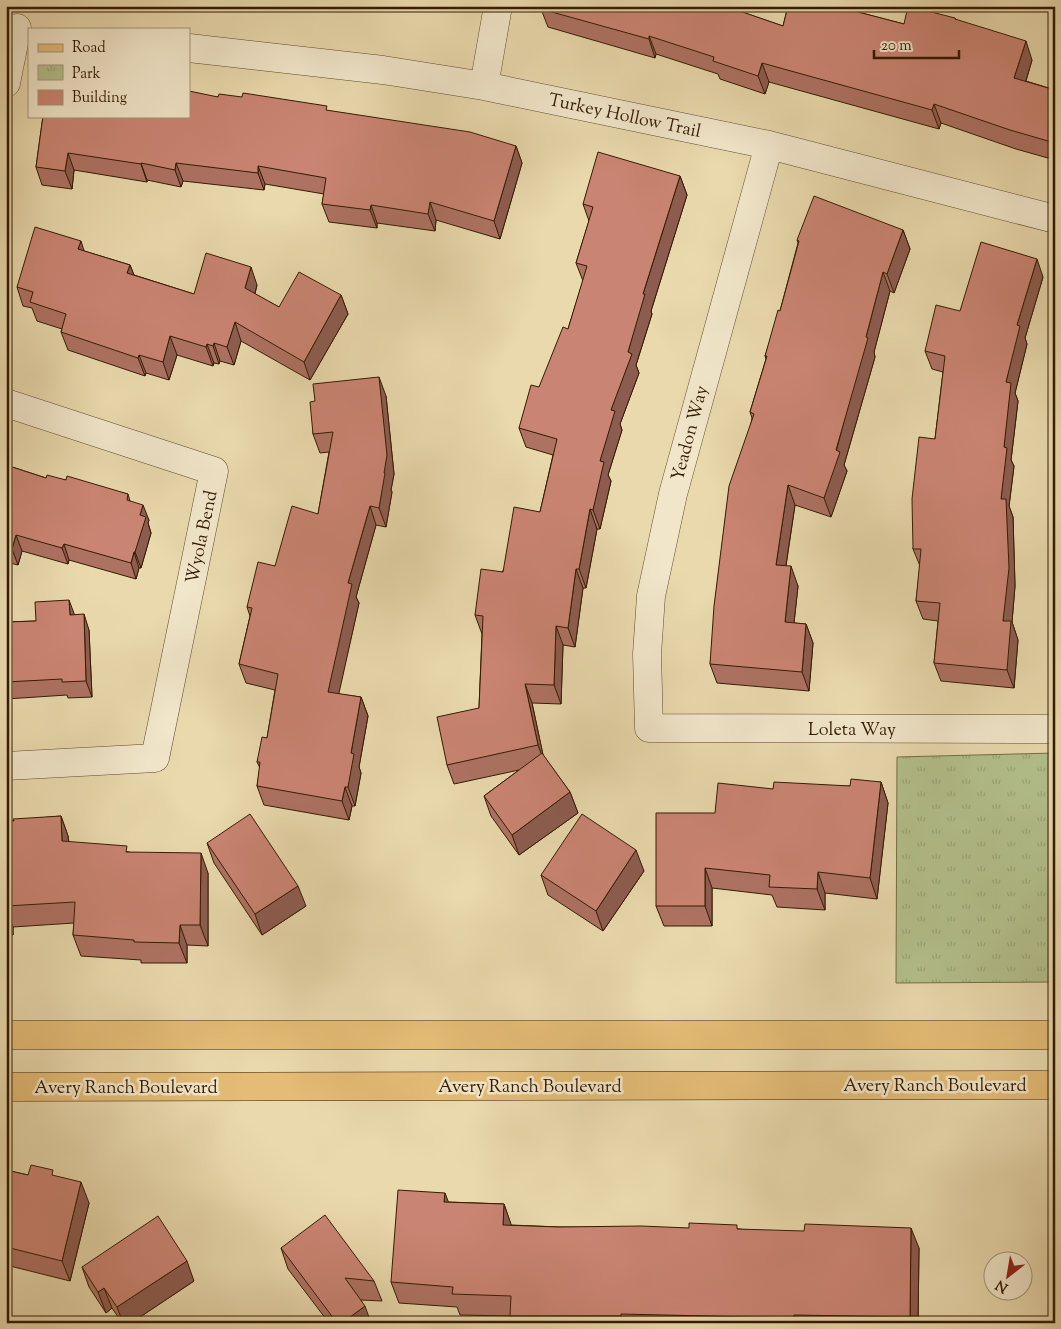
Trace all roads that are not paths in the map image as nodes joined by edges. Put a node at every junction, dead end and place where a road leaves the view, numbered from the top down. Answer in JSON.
{"nodes":[{"id":1,"x":498,"y":6,"type":"edge"},
{"id":2,"x":17,"y":28,"type":"edge"},
{"id":3,"x":190,"y":48,"type":"edge"},
{"id":4,"x":6,"y":83,"type":"edge"},
{"id":5,"x":484,"y":86,"type":"junction"},
{"id":6,"x":769,"y":145,"type":"junction"},
{"id":7,"x":1055,"y":219,"type":"edge"},
{"id":8,"x":6,"y":403,"type":"edge"},
{"id":9,"x":649,"y":728,"type":"joint"},
{"id":10,"x":1055,"y":729,"type":"edge"},
{"id":11,"x":6,"y":766,"type":"edge"},
{"id":12,"x":6,"y":1035,"type":"edge"},
{"id":13,"x":1055,"y":1035,"type":"edge"},
{"id":14,"x":1055,"y":1085,"type":"edge"},
{"id":15,"x":6,"y":1087,"type":"edge"}],
"edges":[{"from":1,"to":5,"type":"street"},
{"from":2,"to":4,"type":"street"},
{"from":3,"to":5,"type":"street","name":"Turkey Hollow Trail"},
{"from":5,"to":6,"type":"street","name":"Turkey Hollow Trail"},
{"from":6,"to":7,"type":"street","name":"Turkey Hollow Trail"},
{"from":6,"to":9,"type":"street","name":"Yeadon Way"},
{"from":8,"to":11,"type":"street","name":"Wyola Bend"},
{"from":9,"to":10,"type":"street","name":"Loleta Way"},
{"from":12,"to":13,"type":"main road"},
{"from":14,"to":15,"type":"main road","name":"Avery Ranch Boulevard"}]}
